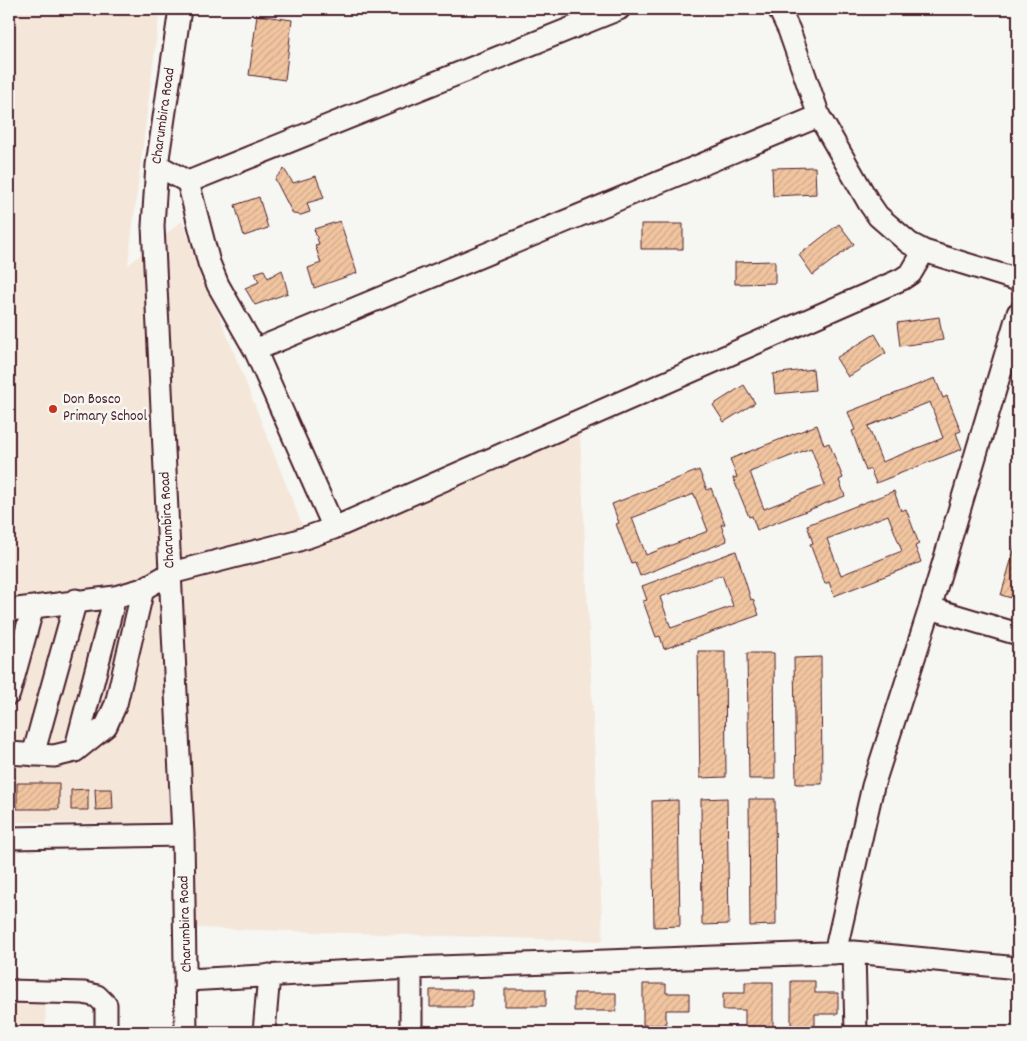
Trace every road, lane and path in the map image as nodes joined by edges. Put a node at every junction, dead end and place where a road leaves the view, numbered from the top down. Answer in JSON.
{"nodes":[{"id":1,"x":180,"y":9,"type":"edge"},
{"id":2,"x":620,"y":9,"type":"edge"},
{"id":3,"x":779,"y":9,"type":"edge"},
{"id":4,"x":819,"y":116,"type":"junction"},
{"id":5,"x":157,"y":165,"type":"junction"},
{"id":6,"x":188,"y":182,"type":"junction"},
{"id":7,"x":924,"y":251,"type":"junction"},
{"id":8,"x":1018,"y":280,"type":"edge"},
{"id":9,"x":1018,"y":313,"type":"edge"},
{"id":10,"x":1014,"y":347,"type":"edge"},
{"id":11,"x":255,"y":350,"type":"junction"},
{"id":12,"x":334,"y":528,"type":"junction"},
{"id":13,"x":171,"y":573,"type":"junction"},
{"id":14,"x":143,"y":589,"type":"junction"},
{"id":15,"x":115,"y":596,"type":"junction"},
{"id":16,"x":76,"y":600,"type":"junction"},
{"id":17,"x":33,"y":607,"type":"junction"},
{"id":18,"x":930,"y":608,"type":"junction"},
{"id":19,"x":9,"y":610,"type":"edge"},
{"id":20,"x":1018,"y":634,"type":"edge"},
{"id":21,"x":9,"y":694,"type":"edge"},
{"id":22,"x":75,"y":751,"type":"junction"},
{"id":23,"x":9,"y":753,"type":"edge"},
{"id":24,"x":33,"y":755,"type":"junction"},
{"id":25,"x":183,"y":835,"type":"junction"},
{"id":26,"x":9,"y":838,"type":"edge"},
{"id":27,"x":844,"y":952,"type":"junction"},
{"id":28,"x":411,"y":968,"type":"junction"},
{"id":29,"x":1018,"y":968,"type":"edge"},
{"id":30,"x":269,"y":975,"type":"junction"},
{"id":31,"x":187,"y":980,"type":"junction"},
{"id":32,"x":9,"y":991,"type":"edge"},
{"id":33,"x":106,"y":1032,"type":"edge"},
{"id":34,"x":186,"y":1032,"type":"edge"},
{"id":35,"x":264,"y":1032,"type":"edge"},
{"id":36,"x":411,"y":1032,"type":"edge"},
{"id":37,"x":856,"y":1032,"type":"edge"}],
"edges":[{"from":1,"to":5,"type":"street","name":"Charumbira Road"},
{"from":2,"to":6,"type":"street"},
{"from":3,"to":4,"type":"street"},
{"from":4,"to":7,"type":"street"},
{"from":4,"to":11,"type":"street"},
{"from":5,"to":6,"type":"street"},
{"from":5,"to":13,"type":"street","name":"Charumbira Road"},
{"from":6,"to":11,"type":"street"},
{"from":7,"to":8,"type":"street"},
{"from":7,"to":12,"type":"street"},
{"from":9,"to":10,"type":"street"},
{"from":10,"to":18,"type":"street"},
{"from":11,"to":12,"type":"street"},
{"from":12,"to":13,"type":"street"},
{"from":13,"to":14,"type":"street"},
{"from":13,"to":25,"type":"street","name":"Charumbira Road"},
{"from":14,"to":15,"type":"street"},
{"from":14,"to":22,"type":"street"},
{"from":15,"to":16,"type":"street"},
{"from":15,"to":22,"type":"street"},
{"from":16,"to":17,"type":"street"},
{"from":16,"to":24,"type":"street"},
{"from":17,"to":19,"type":"street"},
{"from":17,"to":21,"type":"street"},
{"from":18,"to":20,"type":"street"},
{"from":18,"to":27,"type":"street"},
{"from":22,"to":24,"type":"street"},
{"from":23,"to":24,"type":"street"},
{"from":25,"to":26,"type":"street"},
{"from":25,"to":31,"type":"street","name":"Charumbira Road"},
{"from":27,"to":28,"type":"street"},
{"from":27,"to":29,"type":"street"},
{"from":27,"to":37,"type":"street"},
{"from":28,"to":30,"type":"street"},
{"from":28,"to":36,"type":"street"},
{"from":30,"to":31,"type":"street"},
{"from":30,"to":35,"type":"street"},
{"from":31,"to":34,"type":"street","name":"Charumbira Road"},
{"from":32,"to":33,"type":"street"}]}
